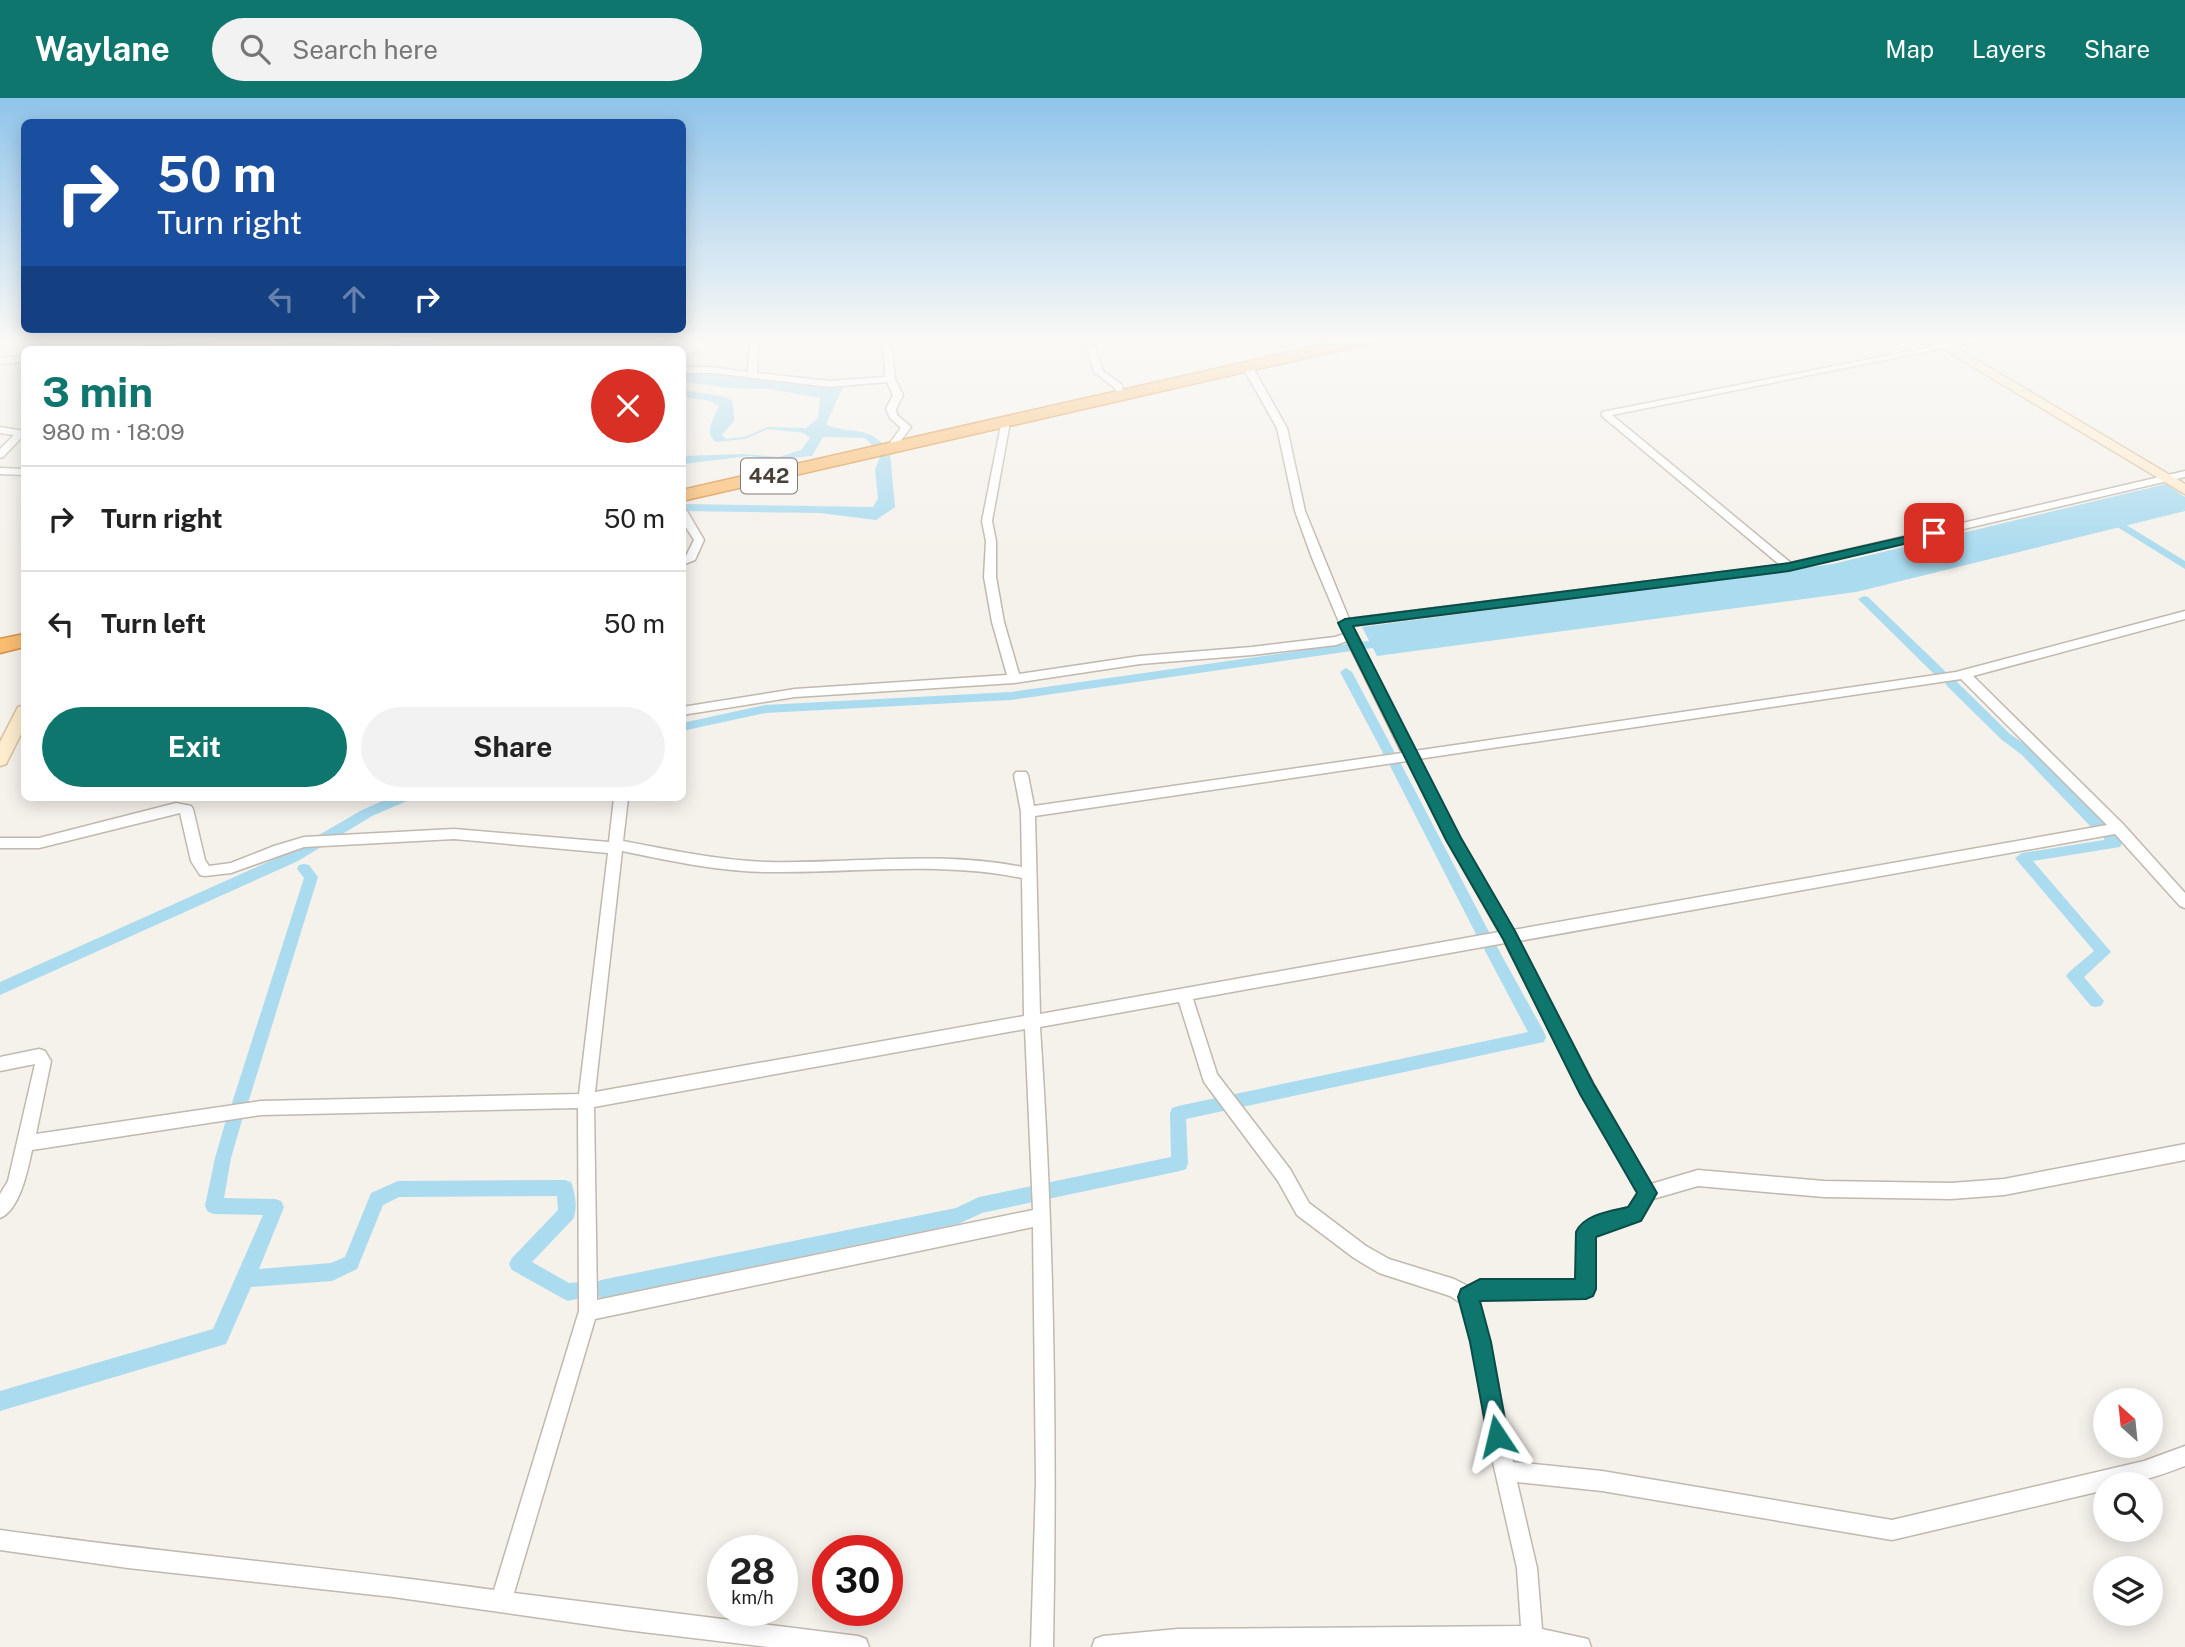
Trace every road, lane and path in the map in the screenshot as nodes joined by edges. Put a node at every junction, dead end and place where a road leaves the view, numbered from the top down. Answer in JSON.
{"nodes":[{"id":1,"x":892,"y":410,"type":"edge"},
{"id":2,"x":1055,"y":410,"type":"edge"},
{"id":3,"x":1272,"y":410,"type":"edge"},
{"id":4,"x":1625,"y":410,"type":"edge"},
{"id":5,"x":2055,"y":410,"type":"edge"},
{"id":6,"x":1005,"y":422,"type":"junction"},
{"id":7,"x":0,"y":430,"type":"edge"},
{"id":8,"x":893,"y":448,"type":"junction"},
{"id":9,"x":0,"y":455,"type":"edge"},
{"id":10,"x":0,"y":471,"type":"edge"},
{"id":11,"x":21,"y":472,"type":"edge"},
{"id":12,"x":2178,"y":482,"type":"edge"},
{"id":13,"x":686,"y":495,"type":"edge"},
{"id":14,"x":686,"y":518,"type":"edge"},
{"id":15,"x":686,"y":560,"type":"edge"},
{"id":16,"x":1789,"y":567,"type":"junction"},
{"id":17,"x":2185,"y":615,"type":"edge"},
{"id":18,"x":1345,"y":623,"type":"junction"},
{"id":19,"x":1351,"y":638,"type":"junction"},
{"id":20,"x":21,"y":642,"type":"edge"},
{"id":21,"x":0,"y":646,"type":"edge"},
{"id":22,"x":1964,"y":674,"type":"junction"},
{"id":23,"x":1014,"y":679,"type":"junction"},
{"id":24,"x":686,"y":710,"type":"edge"},
{"id":25,"x":21,"y":717,"type":"edge"},
{"id":26,"x":1411,"y":755,"type":"junction"},
{"id":27,"x":0,"y":760,"type":"edge"},
{"id":28,"x":1021,"y":775,"type":"dead end"},
{"id":29,"x":621,"y":801,"type":"edge"},
{"id":30,"x":179,"y":803,"type":"edge"},
{"id":31,"x":1028,"y":812,"type":"junction"},
{"id":32,"x":2118,"y":828,"type":"junction"},
{"id":33,"x":0,"y":843,"type":"edge"},
{"id":34,"x":615,"y":846,"type":"junction"},
{"id":35,"x":1029,"y":874,"type":"junction"},
{"id":36,"x":2185,"y":902,"type":"edge"},
{"id":37,"x":1509,"y":936,"type":"junction"},
{"id":38,"x":1184,"y":994,"type":"junction"},
{"id":39,"x":1032,"y":1021,"type":"junction"},
{"id":40,"x":0,"y":1064,"type":"edge"},
{"id":41,"x":586,"y":1101,"type":"junction"},
{"id":42,"x":27,"y":1143,"type":"junction"},
{"id":43,"x":2185,"y":1152,"type":"edge"},
{"id":44,"x":1647,"y":1193,"type":"junction"},
{"id":45,"x":0,"y":1210,"type":"edge"},
{"id":46,"x":1041,"y":1211,"type":"junction"},
{"id":47,"x":1468,"y":1297,"type":"junction"},
{"id":48,"x":589,"y":1311,"type":"junction"},
{"id":49,"x":2185,"y":1457,"type":"edge"},
{"id":50,"x":1506,"y":1471,"type":"junction"},
{"id":51,"x":0,"y":1540,"type":"edge"},
{"id":52,"x":501,"y":1601,"type":"junction"},
{"id":53,"x":1532,"y":1642,"type":"edge"},
{"id":54,"x":858,"y":1647,"type":"edge"},
{"id":55,"x":1042,"y":1647,"type":"edge"},
{"id":56,"x":1103,"y":1647,"type":"edge"},
{"id":57,"x":1580,"y":1647,"type":"edge"}],
"edges":[{"from":1,"to":8,"type":"street"},
{"from":2,"to":6,"type":"highway","number":"442"},
{"from":3,"to":18,"type":"street"},
{"from":4,"to":16,"type":"street"},
{"from":5,"to":12,"type":"street"},
{"from":6,"to":8,"type":"highway","number":"442"},
{"from":6,"to":23,"type":"street"},
{"from":7,"to":9,"type":"street"},
{"from":8,"to":13,"type":"highway","number":"442"},
{"from":10,"to":11,"type":"street"},
{"from":12,"to":16,"type":"street"},
{"from":14,"to":15,"type":"street"},
{"from":16,"to":18,"type":"street"},
{"from":17,"to":22,"type":"street"},
{"from":18,"to":19,"type":"street"},
{"from":19,"to":23,"type":"street"},
{"from":19,"to":26,"type":"street"},
{"from":20,"to":21,"type":"highway"},
{"from":22,"to":26,"type":"street"},
{"from":22,"to":32,"type":"street"},
{"from":23,"to":24,"type":"street"},
{"from":25,"to":27,"type":"street"},
{"from":26,"to":31,"type":"street"},
{"from":26,"to":37,"type":"street"},
{"from":28,"to":31,"type":"street"},
{"from":29,"to":34,"type":"street"},
{"from":30,"to":33,"type":"street"},
{"from":30,"to":34,"type":"street"},
{"from":31,"to":35,"type":"street"},
{"from":32,"to":36,"type":"street"},
{"from":32,"to":37,"type":"street"},
{"from":34,"to":35,"type":"street"},
{"from":34,"to":41,"type":"street"},
{"from":35,"to":39,"type":"street"},
{"from":37,"to":38,"type":"street"},
{"from":37,"to":44,"type":"street"},
{"from":38,"to":39,"type":"street"},
{"from":38,"to":47,"type":"street"},
{"from":39,"to":41,"type":"street"},
{"from":39,"to":46,"type":"street"},
{"from":40,"to":42,"type":"street"},
{"from":41,"to":42,"type":"street"},
{"from":41,"to":48,"type":"street"},
{"from":42,"to":45,"type":"street"},
{"from":43,"to":44,"type":"street"},
{"from":44,"to":47,"type":"street"},
{"from":46,"to":48,"type":"street"},
{"from":46,"to":55,"type":"street"},
{"from":47,"to":50,"type":"street"},
{"from":48,"to":52,"type":"street"},
{"from":49,"to":50,"type":"street"},
{"from":50,"to":53,"type":"street"},
{"from":51,"to":52,"type":"street"},
{"from":52,"to":54,"type":"street"},
{"from":53,"to":56,"type":"street"},
{"from":53,"to":57,"type":"street"}]}
